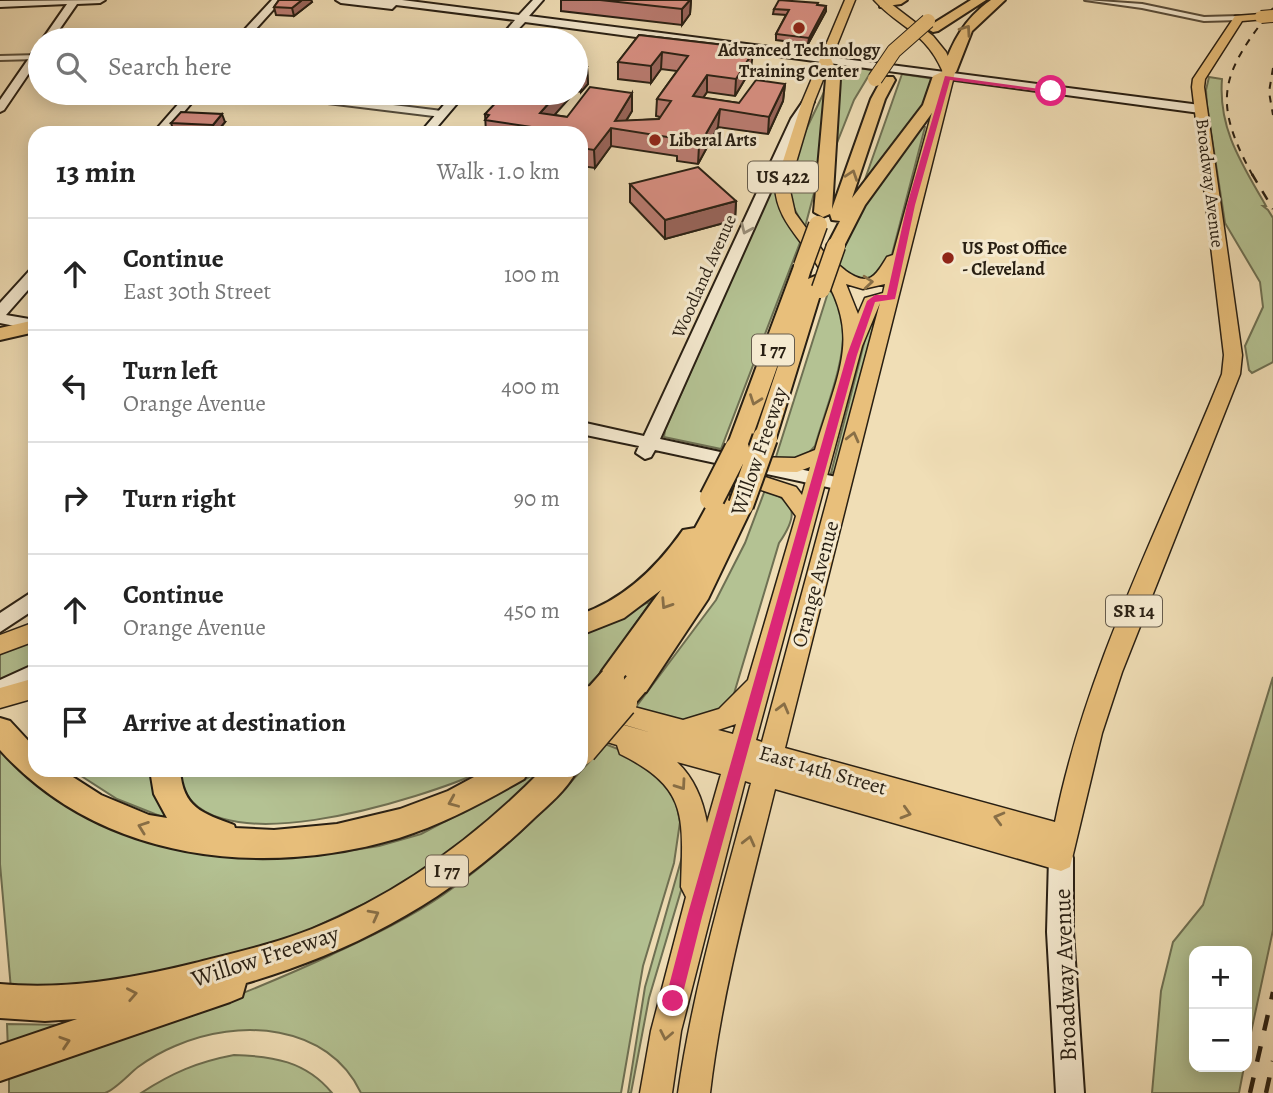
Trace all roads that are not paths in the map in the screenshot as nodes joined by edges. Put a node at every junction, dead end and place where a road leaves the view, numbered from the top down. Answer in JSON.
{"nodes":[{"id":1,"x":100,"y":0,"type":"edge"},
{"id":2,"x":276,"y":0,"type":"edge"},
{"id":3,"x":341,"y":0,"type":"edge"},
{"id":4,"x":379,"y":0,"type":"edge"},
{"id":5,"x":538,"y":0,"type":"edge"},
{"id":6,"x":850,"y":0,"type":"edge"},
{"id":7,"x":964,"y":0,"type":"edge"},
{"id":8,"x":980,"y":0,"type":"edge"},
{"id":9,"x":999,"y":0,"type":"edge"},
{"id":10,"x":1089,"y":0,"type":"edge"},
{"id":11,"x":74,"y":1,"type":"edge"},
{"id":12,"x":359,"y":1,"type":"edge"},
{"id":13,"x":1139,"y":3,"type":"edge"},
{"id":14,"x":0,"y":4,"type":"edge"},
{"id":15,"x":877,"y":5,"type":"edge"},
{"id":16,"x":899,"y":6,"type":"edge"},
{"id":17,"x":857,"y":11,"type":"dead end"},
{"id":18,"x":1267,"y":16,"type":"edge"},
{"id":19,"x":1239,"y":18,"type":"junction"},
{"id":20,"x":520,"y":21,"type":"junction"},
{"id":21,"x":843,"y":22,"type":"junction"},
{"id":22,"x":931,"y":24,"type":"junction"},
{"id":23,"x":55,"y":28,"type":"edge"},
{"id":24,"x":251,"y":28,"type":"edge"},
{"id":25,"x":514,"y":28,"type":"edge"},
{"id":26,"x":571,"y":28,"type":"edge"},
{"id":27,"x":588,"y":30,"type":"edge"},
{"id":28,"x":28,"y":54,"type":"edge"},
{"id":29,"x":0,"y":58,"type":"edge"},
{"id":30,"x":827,"y":61,"type":"junction"},
{"id":31,"x":28,"y":67,"type":"edge"},
{"id":32,"x":945,"y":72,"type":"junction"},
{"id":33,"x":881,"y":79,"type":"junction"},
{"id":34,"x":808,"y":102,"type":"junction"},
{"id":35,"x":184,"y":105,"type":"edge"},
{"id":36,"x":368,"y":105,"type":"edge"},
{"id":37,"x":450,"y":105,"type":"edge"},
{"id":38,"x":0,"y":108,"type":"edge"},
{"id":39,"x":1200,"y":109,"type":"junction"},
{"id":40,"x":442,"y":114,"type":"junction"},
{"id":41,"x":165,"y":126,"type":"edge"},
{"id":42,"x":432,"y":126,"type":"edge"},
{"id":43,"x":911,"y":205,"type":"junction"},
{"id":44,"x":824,"y":234,"type":"junction"},
{"id":45,"x":813,"y":279,"type":"junction"},
{"id":46,"x":28,"y":281,"type":"edge"},
{"id":47,"x":890,"y":299,"type":"junction"},
{"id":48,"x":1,"y":312,"type":"edge"},
{"id":49,"x":28,"y":314,"type":"edge"},
{"id":50,"x":28,"y":322,"type":"edge"},
{"id":51,"x":28,"y":327,"type":"edge"},
{"id":52,"x":0,"y":334,"type":"edge"},
{"id":53,"x":852,"y":355,"type":"junction"},
{"id":54,"x":588,"y":430,"type":"edge"},
{"id":55,"x":588,"y":442,"type":"edge"},
{"id":56,"x":747,"y":446,"type":"junction"},
{"id":57,"x":648,"y":448,"type":"junction"},
{"id":58,"x":825,"y":453,"type":"junction"},
{"id":59,"x":720,"y":468,"type":"junction"},
{"id":60,"x":816,"y":484,"type":"junction"},
{"id":61,"x":840,"y":489,"type":"junction"},
{"id":62,"x":725,"y":501,"type":"junction"},
{"id":63,"x":807,"y":517,"type":"junction"},
{"id":64,"x":28,"y":603,"type":"edge"},
{"id":65,"x":588,"y":622,"type":"edge"},
{"id":66,"x":0,"y":624,"type":"edge"},
{"id":67,"x":28,"y":634,"type":"edge"},
{"id":68,"x":0,"y":645,"type":"edge"},
{"id":69,"x":28,"y":676,"type":"edge"},
{"id":70,"x":624,"y":682,"type":"junction"},
{"id":71,"x":760,"y":683,"type":"junction"},
{"id":72,"x":0,"y":690,"type":"edge"},
{"id":73,"x":28,"y":690,"type":"edge"},
{"id":74,"x":0,"y":698,"type":"edge"},
{"id":75,"x":588,"y":705,"type":"edge"},
{"id":76,"x":588,"y":708,"type":"edge"},
{"id":77,"x":588,"y":727,"type":"edge"},
{"id":78,"x":588,"y":729,"type":"edge"},
{"id":79,"x":682,"y":731,"type":"junction"},
{"id":80,"x":6,"y":737,"type":"edge"},
{"id":81,"x":588,"y":738,"type":"edge"},
{"id":82,"x":739,"y":757,"type":"junction"},
{"id":83,"x":28,"y":760,"type":"edge"},
{"id":84,"x":768,"y":765,"type":"junction"},
{"id":85,"x":47,"y":777,"type":"edge"},
{"id":86,"x":166,"y":777,"type":"edge"},
{"id":87,"x":501,"y":777,"type":"edge"},
{"id":88,"x":555,"y":777,"type":"edge"},
{"id":89,"x":282,"y":843,"type":"junction"},
{"id":90,"x":1063,"y":848,"type":"junction"},
{"id":91,"x":694,"y":917,"type":"junction"},
{"id":92,"x":313,"y":945,"type":"junction"},
{"id":93,"x":8,"y":1002,"type":"edge"},
{"id":94,"x":0,"y":1063,"type":"edge"},
{"id":95,"x":656,"y":1093,"type":"edge"},
{"id":96,"x":694,"y":1093,"type":"edge"},
{"id":97,"x":1070,"y":1093,"type":"edge"}],
"edges":[{"from":1,"to":11,"type":"street"},
{"from":2,"to":24,"type":"street"},
{"from":3,"to":12,"type":"street"},
{"from":4,"to":20,"type":"street"},
{"from":5,"to":20,"type":"street"},
{"from":6,"to":21,"type":"main road","name":"Woodland Avenue","number":"US 422"},
{"from":7,"to":22,"type":"highway","name":"Willow Freeway","number":"I 77"},
{"from":8,"to":22,"type":"highway","name":"Willow Freeway","number":"I 77"},
{"from":32,"to":9,"type":"highway","one_way":true},
{"from":10,"to":13,"type":"street"},
{"from":11,"to":14,"type":"street"},
{"from":11,"to":23,"type":"street"},
{"from":12,"to":20,"type":"street"},
{"from":13,"to":19,"type":"street"},
{"from":15,"to":16,"type":"highway"},
{"from":16,"to":32,"type":"main road"},
{"from":17,"to":21,"type":"main road"},
{"from":18,"to":19,"type":"main road"},
{"from":19,"to":39,"type":"main road","name":"Broadway Avenue","number":"SR 14"},
{"from":20,"to":25,"type":"street"},
{"from":20,"to":26,"type":"street"},
{"from":21,"to":30,"type":"main road","name":"Woodland Avenue","number":"US 422"},
{"from":22,"to":33,"type":"highway","name":"Willow Freeway","number":"I 77"},
{"from":27,"to":30,"type":"street"},
{"from":28,"to":29,"type":"street"},
{"from":30,"to":32,"type":"street"},
{"from":30,"to":34,"type":"main road","name":"Woodland Avenue","number":"US 422"},
{"from":30,"to":44,"type":"highway"},
{"from":31,"to":38,"type":"street"},
{"from":32,"to":39,"type":"street"},
{"from":32,"to":43,"type":"main road","name":"Orange Avenue"},
{"from":32,"to":44,"type":"highway"},
{"from":33,"to":44,"type":"highway","name":"Willow Freeway","number":"I 77"},
{"from":44,"to":33,"type":"highway","name":"Willow Freeway","number":"I 77","one_way":true},
{"from":34,"to":44,"type":"main road","name":"Orange Avenue","number":"US 422"},
{"from":34,"to":57,"type":"street","name":"Woodland Avenue","one_way":true},
{"from":35,"to":41,"type":"street"},
{"from":36,"to":40,"type":"street"},
{"from":37,"to":40,"type":"street"},
{"from":39,"to":90,"type":"main road","name":"Broadway Avenue","number":"SR 14"},
{"from":40,"to":42,"type":"street"},
{"from":44,"to":43,"type":"main road","one_way":true},
{"from":43,"to":47,"type":"main road","name":"Orange Avenue"},
{"from":44,"to":45,"type":"highway","bridge":true},
{"from":44,"to":45,"type":"highway","name":"Willow Freeway","number":"I 77","bridge":true},
{"from":44,"to":53,"type":"main road","name":"Orange Avenue","number":"US 422"},
{"from":45,"to":56,"type":"highway","name":"Willow Freeway","number":"I 77","one_way":true},
{"from":45,"to":56,"type":"highway","name":"Willow Freeway","number":"I 77"},
{"from":46,"to":48,"type":"street"},
{"from":47,"to":53,"type":"main road"},
{"from":61,"to":47,"type":"main road","name":"Orange Avenue","one_way":true},
{"from":48,"to":49,"type":"street"},
{"from":48,"to":50,"type":"street"},
{"from":51,"to":52,"type":"highway"},
{"from":53,"to":58,"type":"main road","name":"Orange Avenue","number":"US 422"},
{"from":54,"to":57,"type":"street"},
{"from":55,"to":57,"type":"street"},
{"from":56,"to":57,"type":"street"},
{"from":56,"to":58,"type":"main road"},
{"from":56,"to":60,"type":"street"},
{"from":56,"to":62,"type":"highway","name":"Willow Freeway","number":"I 77","bridge":true},
{"from":57,"to":59,"type":"street"},
{"from":58,"to":60,"type":"main road","name":"Orange Avenue","number":"US 422"},
{"from":59,"to":60,"type":"street"},
{"from":59,"to":63,"type":"main road"},
{"from":60,"to":61,"type":"street"},
{"from":60,"to":63,"type":"main road","name":"Orange Avenue","number":"US 422"},
{"from":84,"to":61,"type":"main road","name":"Orange Avenue","one_way":true},
{"from":62,"to":65,"type":"highway"},
{"from":62,"to":70,"type":"highway","name":"Willow Freeway","number":"I 77"},
{"from":63,"to":71,"type":"main road","name":"Orange Avenue","number":"US 422"},
{"from":64,"to":66,"type":"street"},
{"from":67,"to":68,"type":"main road"},
{"from":69,"to":72,"type":"street"},
{"from":70,"to":76,"type":"highway","name":"Willow Freeway","number":"I 77","bridge":true},
{"from":70,"to":81,"type":"highway","name":"Willow Freeway","number":"I 77","bridge":true},
{"from":71,"to":79,"type":"main road"},
{"from":71,"to":82,"type":"main road","name":"Orange Avenue","number":"US 422"},
{"from":73,"to":74,"type":"main road"},
{"from":75,"to":79,"type":"main road","name":"East 14th Street"},
{"from":77,"to":82,"type":"main road","name":"East 14th Street"},
{"from":78,"to":91,"type":"main road","one_way":true},
{"from":79,"to":82,"type":"main road","name":"East 14th Street"},
{"from":80,"to":83,"type":"highway"},
{"from":82,"to":84,"type":"main road","name":"East 14th Street"},
{"from":82,"to":91,"type":"main road","name":"Orange Avenue","number":"US 422"},
{"from":84,"to":90,"type":"main road","name":"East 14th Street"},
{"from":96,"to":84,"type":"main road","name":"Orange Avenue","one_way":true},
{"from":89,"to":85,"type":"highway","one_way":true},
{"from":86,"to":89,"type":"highway"},
{"from":87,"to":89,"type":"highway","one_way":true},
{"from":92,"to":88,"type":"highway","name":"Willow Freeway","number":"I 77","one_way":true},
{"from":90,"to":97,"type":"street","name":"Broadway Avenue"},
{"from":91,"to":95,"type":"main road","name":"Orange Avenue","number":"US 422","one_way":true},
{"from":93,"to":92,"type":"highway","name":"Willow Freeway","number":"I 77","one_way":true},
{"from":94,"to":92,"type":"highway","one_way":true}]}
